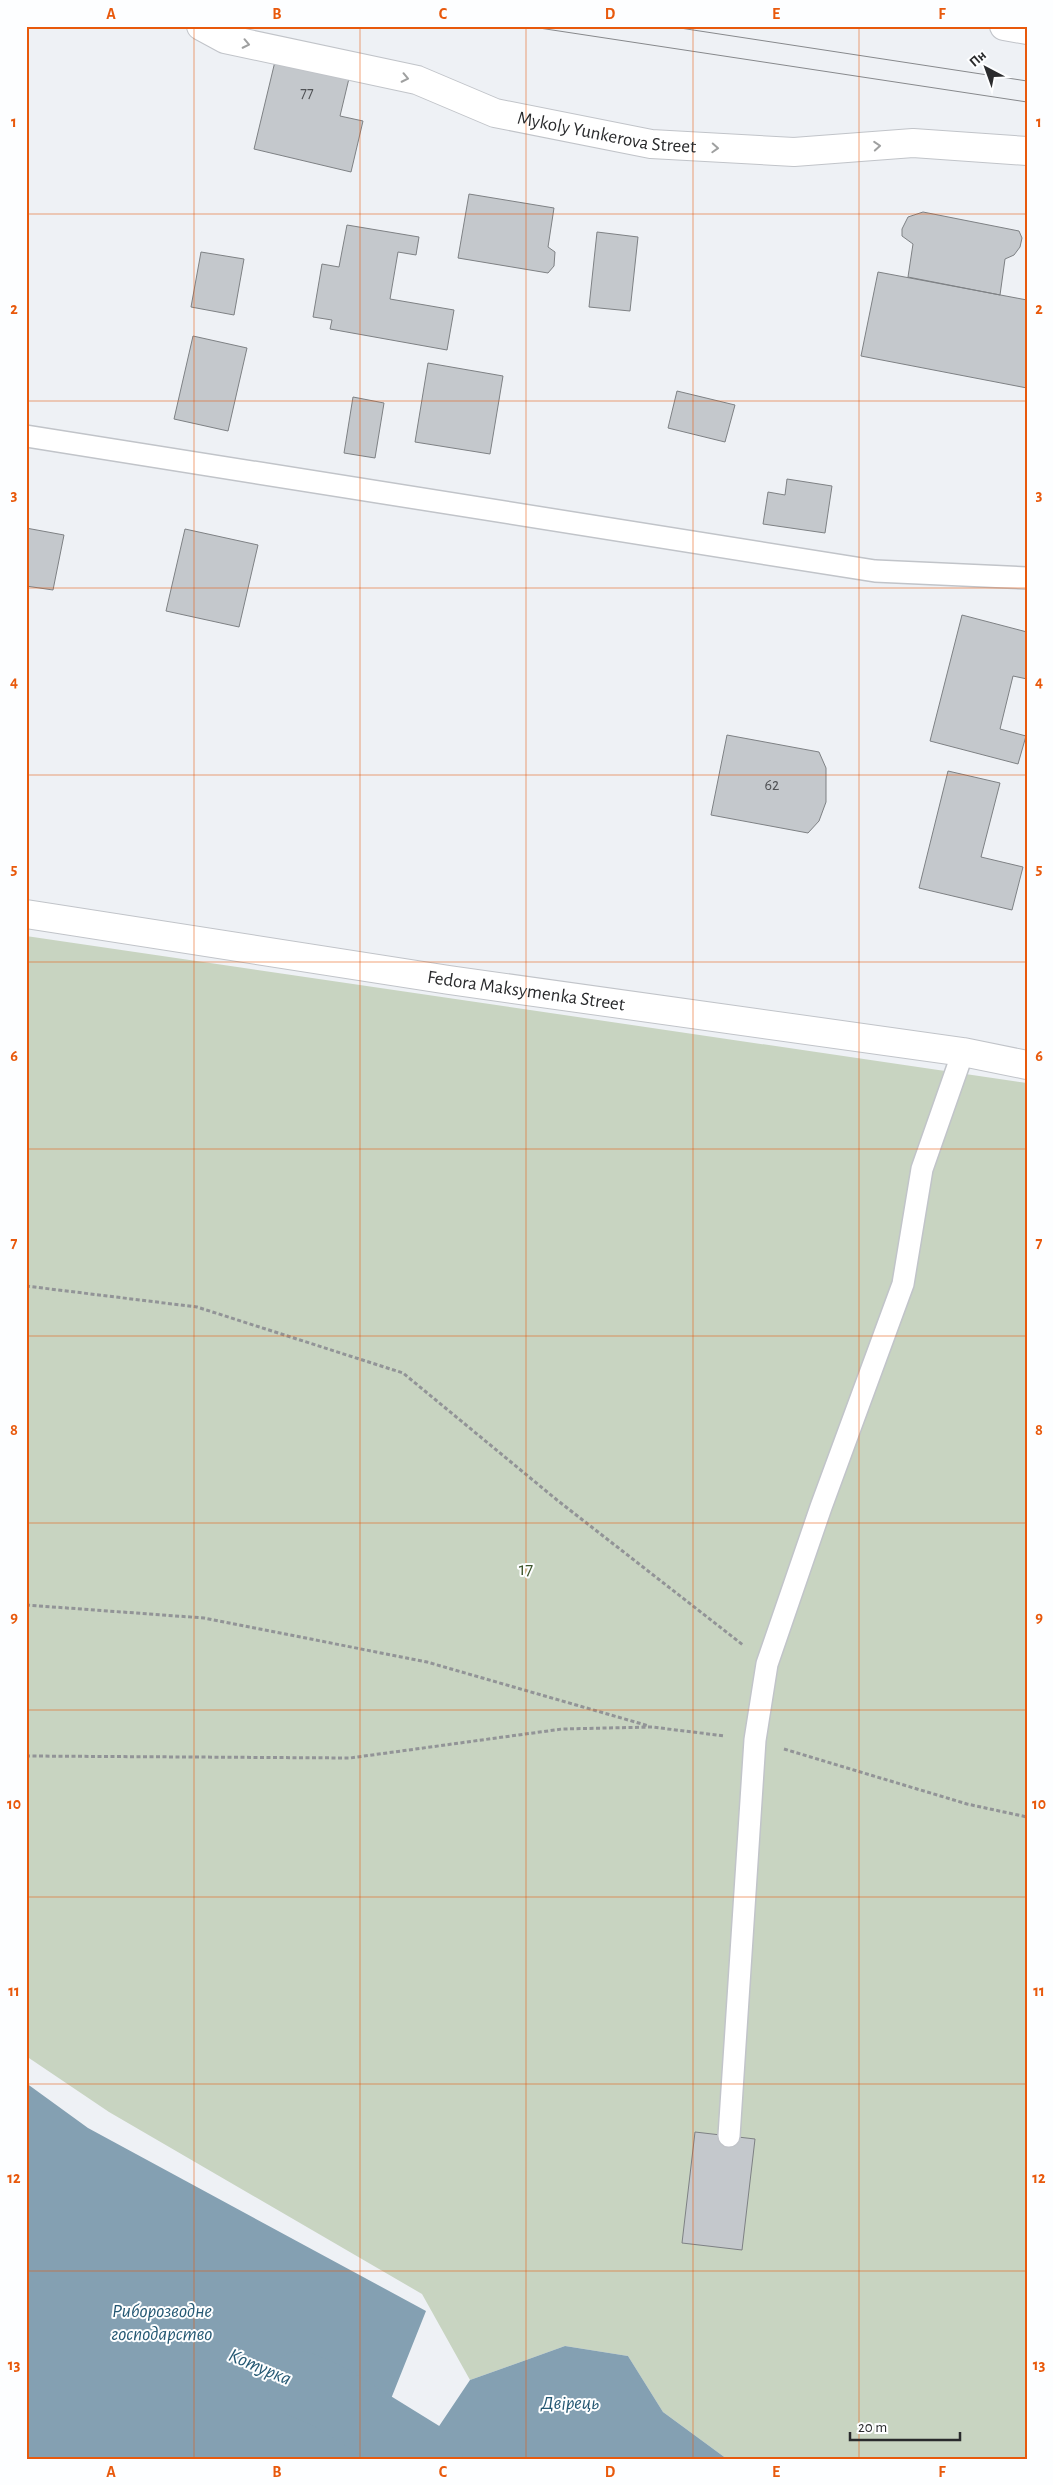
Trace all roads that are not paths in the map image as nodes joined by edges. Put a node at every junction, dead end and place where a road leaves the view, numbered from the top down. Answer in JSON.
{"nodes":[{"id":1,"x":201,"y":26,"type":"edge"},
{"id":2,"x":1004,"y":26,"type":"edge"},
{"id":3,"x":1027,"y":30,"type":"edge"},
{"id":4,"x":1027,"y":151,"type":"edge"},
{"id":5,"x":26,"y":436,"type":"edge"},
{"id":6,"x":1027,"y":578,"type":"edge"},
{"id":7,"x":26,"y":914,"type":"edge"},
{"id":8,"x":963,"y":1052,"type":"junction"},
{"id":9,"x":1027,"y":1065,"type":"edge"},
{"id":10,"x":729,"y":2136,"type":"dead end"}],
"edges":[{"from":1,"to":4,"type":"street","name":"Mykoly Yunkerova Street","one_way":true},
{"from":2,"to":3,"type":"street"},
{"from":5,"to":6,"type":"lane"},
{"from":7,"to":8,"type":"street","name":"Fedora Maksymenka Street"},
{"from":8,"to":9,"type":"street","name":"Fedora Maksymenka Street"},
{"from":8,"to":10,"type":"lane"}]}
